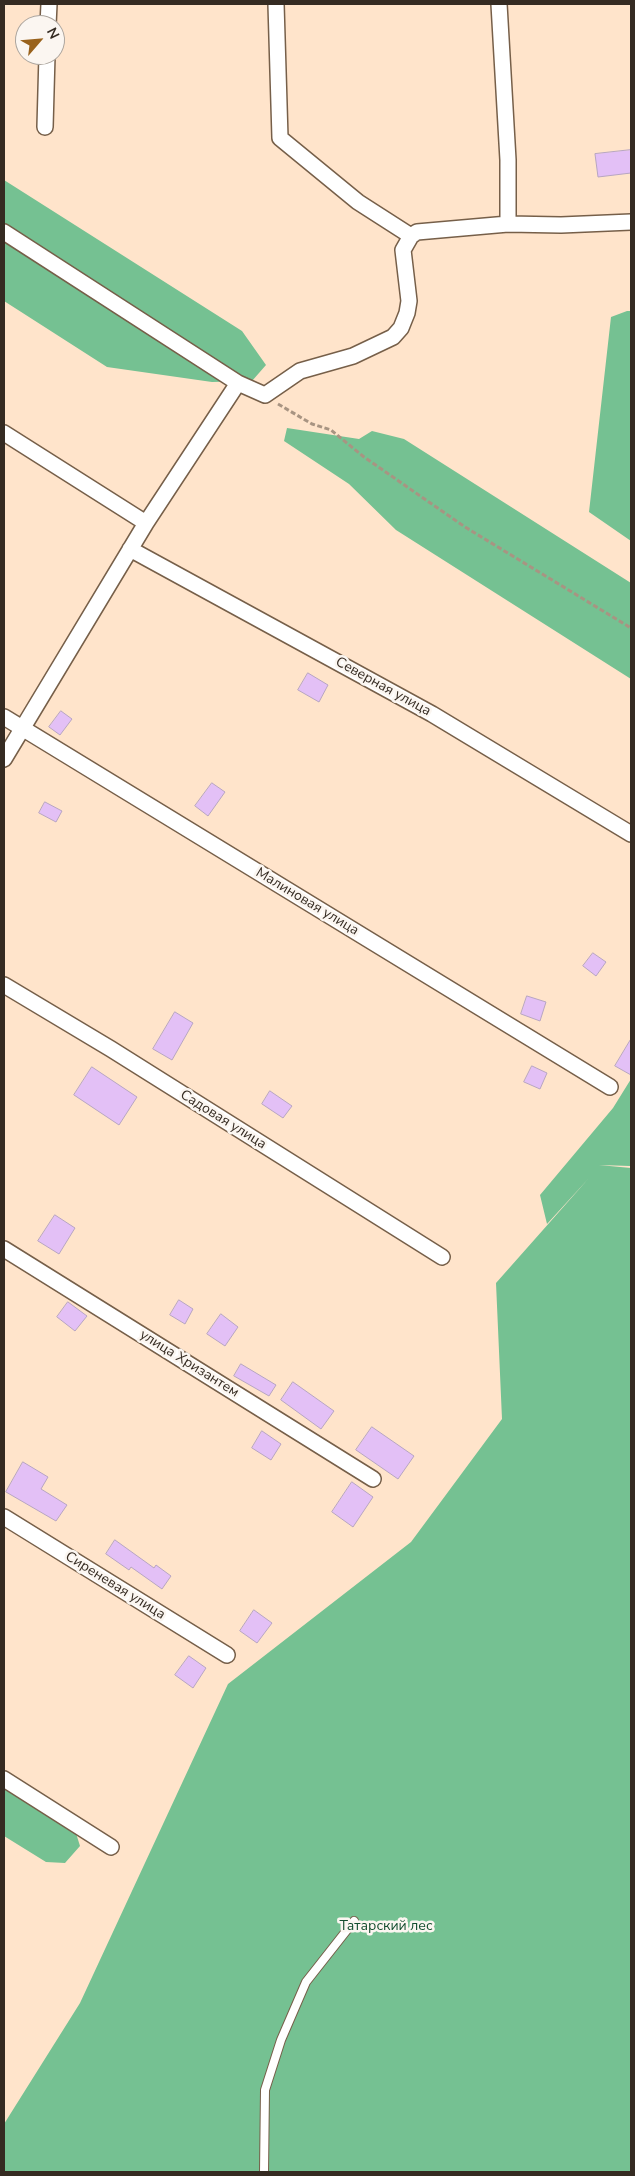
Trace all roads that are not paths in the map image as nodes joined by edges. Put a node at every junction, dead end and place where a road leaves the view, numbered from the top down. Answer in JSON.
{"nodes":[{"id":1,"x":276,"y":4,"type":"edge"},
{"id":2,"x":499,"y":4,"type":"edge"},
{"id":3,"x":47,"y":65,"type":"edge"},
{"id":4,"x":45,"y":127,"type":"dead end"},
{"id":5,"x":631,"y":222,"type":"edge"},
{"id":6,"x":508,"y":224,"type":"junction"},
{"id":7,"x":4,"y":232,"type":"edge"},
{"id":8,"x":410,"y":236,"type":"junction"},
{"id":9,"x":238,"y":383,"type":"junction"},
{"id":10,"x":4,"y":433,"type":"edge"},
{"id":11,"x":146,"y":523,"type":"junction"},
{"id":12,"x":130,"y":549,"type":"junction"},
{"id":13,"x":4,"y":717,"type":"edge"},
{"id":14,"x":23,"y":728,"type":"junction"},
{"id":15,"x":4,"y":758,"type":"edge"},
{"id":16,"x":631,"y":834,"type":"edge"},
{"id":17,"x":4,"y":985,"type":"edge"},
{"id":18,"x":610,"y":1087,"type":"dead end"},
{"id":19,"x":4,"y":1249,"type":"edge"},
{"id":20,"x":442,"y":1257,"type":"dead end"},
{"id":21,"x":374,"y":1479,"type":"dead end"},
{"id":22,"x":4,"y":1517,"type":"edge"},
{"id":23,"x":227,"y":1655,"type":"dead end"},
{"id":24,"x":4,"y":1779,"type":"edge"},
{"id":25,"x":111,"y":1847,"type":"dead end"},
{"id":26,"x":354,"y":1921,"type":"dead end"},
{"id":27,"x":264,"y":2172,"type":"edge"}],
"edges":[{"from":1,"to":8,"type":"street"},
{"from":2,"to":6,"type":"street"},
{"from":3,"to":4,"type":"street"},
{"from":5,"to":6,"type":"street"},
{"from":6,"to":8,"type":"street"},
{"from":7,"to":9,"type":"street"},
{"from":8,"to":9,"type":"street"},
{"from":9,"to":11,"type":"street"},
{"from":10,"to":11,"type":"street"},
{"from":11,"to":12,"type":"street"},
{"from":12,"to":14,"type":"street"},
{"from":12,"to":16,"type":"street","name":"Северная улица"},
{"from":13,"to":14,"type":"street","name":"Малиновая улица"},
{"from":14,"to":15,"type":"street"},
{"from":14,"to":18,"type":"street","name":"Малиновая улица"},
{"from":17,"to":20,"type":"street","name":"Садовая улица"},
{"from":19,"to":21,"type":"street","name":"улица Хризантем"},
{"from":22,"to":23,"type":"street","name":"Сиреневая улица"},
{"from":24,"to":25,"type":"street"},
{"from":26,"to":27,"type":"lane"}]}
